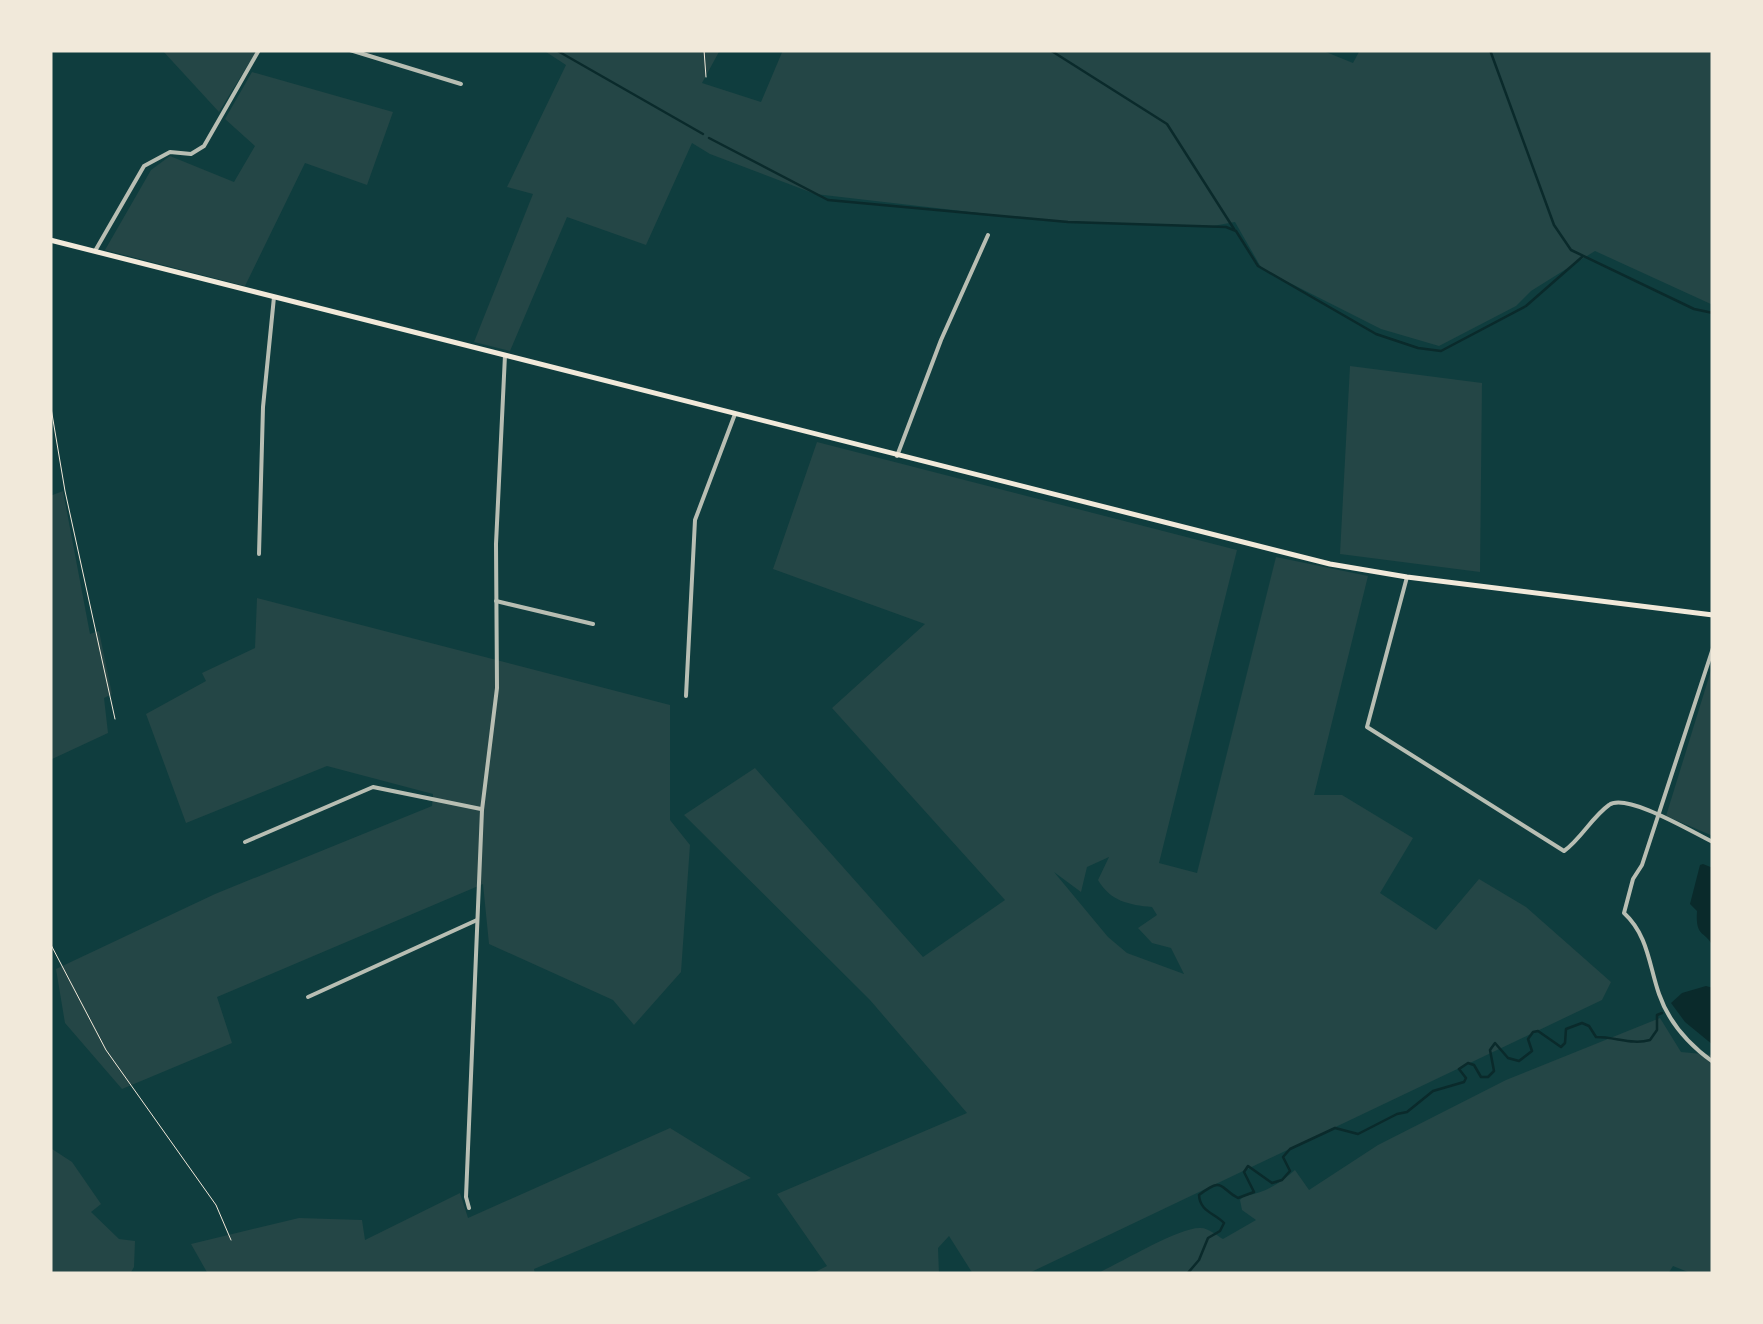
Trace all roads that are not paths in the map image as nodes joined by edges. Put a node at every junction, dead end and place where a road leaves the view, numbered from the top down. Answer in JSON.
{"nodes":[{"id":1,"x":259,"y":50,"type":"edge"},
{"id":2,"x":350,"y":50,"type":"edge"},
{"id":3,"x":461,"y":84,"type":"dead end"},
{"id":4,"x":988,"y":235,"type":"dead end"},
{"id":5,"x":50,"y":240,"type":"edge"},
{"id":6,"x":96,"y":251,"type":"junction"},
{"id":7,"x":274,"y":297,"type":"junction"},
{"id":8,"x":504,"y":356,"type":"junction"},
{"id":9,"x":734,"y":414,"type":"junction"},
{"id":10,"x":896,"y":456,"type":"junction"},
{"id":11,"x":259,"y":554,"type":"dead end"},
{"id":12,"x":1408,"y":576,"type":"junction"},
{"id":13,"x":496,"y":601,"type":"junction"},
{"id":14,"x":1713,"y":615,"type":"edge"},
{"id":15,"x":592,"y":624,"type":"dead end"},
{"id":16,"x":1713,"y":648,"type":"edge"},
{"id":17,"x":686,"y":696,"type":"dead end"},
{"id":18,"x":482,"y":810,"type":"junction"},
{"id":19,"x":1659,"y":815,"type":"junction"},
{"id":20,"x":244,"y":842,"type":"dead end"},
{"id":21,"x":1713,"y":842,"type":"edge"},
{"id":22,"x":478,"y":920,"type":"junction"},
{"id":23,"x":308,"y":997,"type":"dead end"},
{"id":24,"x":1713,"y":1062,"type":"edge"},
{"id":25,"x":468,"y":1208,"type":"dead end"}],
"edges":[{"from":1,"to":6,"type":"street"},
{"from":2,"to":3,"type":"street"},
{"from":4,"to":10,"type":"street"},
{"from":5,"to":6,"type":"main road"},
{"from":6,"to":7,"type":"main road"},
{"from":7,"to":8,"type":"main road"},
{"from":7,"to":11,"type":"street"},
{"from":8,"to":9,"type":"main road"},
{"from":8,"to":13,"type":"street"},
{"from":9,"to":10,"type":"main road"},
{"from":9,"to":17,"type":"street"},
{"from":10,"to":12,"type":"main road"},
{"from":12,"to":14,"type":"main road"},
{"from":12,"to":19,"type":"street"},
{"from":13,"to":15,"type":"street"},
{"from":13,"to":18,"type":"street"},
{"from":16,"to":19,"type":"street"},
{"from":18,"to":20,"type":"street"},
{"from":18,"to":22,"type":"street"},
{"from":19,"to":21,"type":"street"},
{"from":19,"to":24,"type":"street"},
{"from":22,"to":23,"type":"street"},
{"from":22,"to":25,"type":"street"}]}
